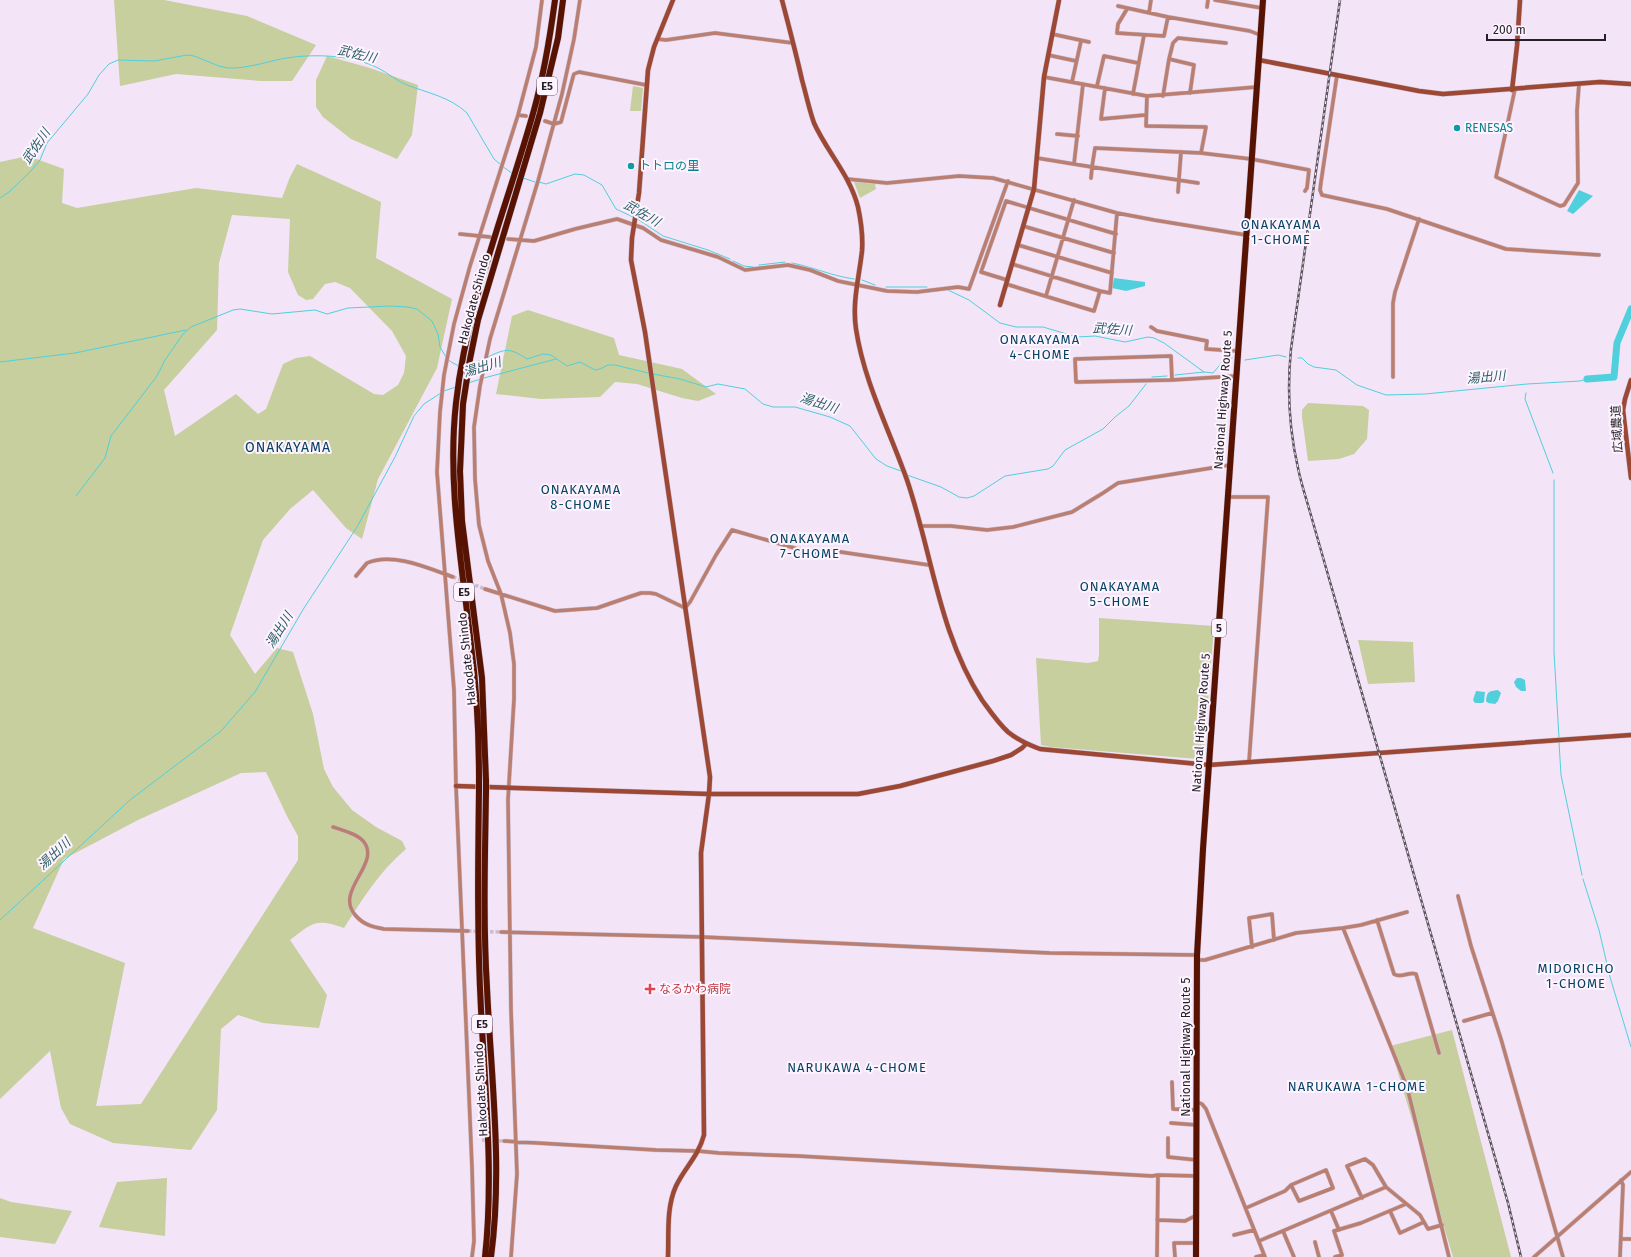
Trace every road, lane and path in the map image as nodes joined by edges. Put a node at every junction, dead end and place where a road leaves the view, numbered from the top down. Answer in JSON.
{"nodes":[{"id":1,"x":542,"y":0,"type":"edge"},
{"id":2,"x":555,"y":0,"type":"edge"},
{"id":3,"x":564,"y":0,"type":"edge"},
{"id":4,"x":580,"y":0,"type":"edge"},
{"id":5,"x":673,"y":0,"type":"edge"},
{"id":6,"x":782,"y":0,"type":"edge"},
{"id":7,"x":1059,"y":0,"type":"edge"},
{"id":8,"x":1151,"y":0,"type":"edge"},
{"id":9,"x":1208,"y":0,"type":"edge"},
{"id":10,"x":1215,"y":0,"type":"edge"},
{"id":11,"x":1263,"y":0,"type":"edge"},
{"id":12,"x":1520,"y":0,"type":"edge"},
{"id":13,"x":1118,"y":6,"type":"dead end"},
{"id":14,"x":1207,"y":7,"type":"dead end"},
{"id":15,"x":1262,"y":8,"type":"junction"},
{"id":16,"x":1127,"y":9,"type":"junction"},
{"id":17,"x":1149,"y":13,"type":"junction"},
{"id":18,"x":1168,"y":17,"type":"junction"},
{"id":19,"x":1052,"y":34,"type":"junction"},
{"id":20,"x":1260,"y":34,"type":"junction"},
{"id":21,"x":1144,"y":35,"type":"junction"},
{"id":22,"x":657,"y":39,"type":"junction"},
{"id":23,"x":1081,"y":41,"type":"junction"},
{"id":24,"x":1089,"y":42,"type":"dead end"},
{"id":25,"x":793,"y":43,"type":"junction"},
{"id":26,"x":1226,"y":43,"type":"dead end"},
{"id":27,"x":1048,"y":55,"type":"junction"},
{"id":28,"x":1169,"y":59,"type":"junction"},
{"id":29,"x":1259,"y":60,"type":"junction"},
{"id":30,"x":1076,"y":61,"type":"junction"},
{"id":31,"x":1138,"y":63,"type":"junction"},
{"id":32,"x":1337,"y":76,"type":"junction"},
{"id":33,"x":1044,"y":77,"type":"junction"},
{"id":34,"x":1072,"y":82,"type":"junction"},
{"id":35,"x":1083,"y":84,"type":"junction"},
{"id":36,"x":1579,"y":84,"type":"junction"},
{"id":37,"x":1631,"y":84,"type":"edge"},
{"id":38,"x":646,"y":85,"type":"junction"},
{"id":39,"x":1096,"y":86,"type":"junction"},
{"id":40,"x":1257,"y":87,"type":"junction"},
{"id":41,"x":1105,"y":88,"type":"junction"},
{"id":42,"x":1514,"y":89,"type":"junction"},
{"id":43,"x":1190,"y":93,"type":"junction"},
{"id":44,"x":1133,"y":94,"type":"junction"},
{"id":45,"x":1147,"y":96,"type":"junction"},
{"id":46,"x":1163,"y":96,"type":"junction"},
{"id":47,"x":1145,"y":114,"type":"junction"},
{"id":48,"x":518,"y":115,"type":"junction"},
{"id":49,"x":526,"y":116,"type":"dead end"},
{"id":50,"x":545,"y":121,"type":"dead end"},
{"id":51,"x":554,"y":124,"type":"junction"},
{"id":52,"x":1057,"y":134,"type":"dead end"},
{"id":53,"x":1078,"y":136,"type":"junction"},
{"id":54,"x":1181,"y":152,"type":"junction"},
{"id":55,"x":1201,"y":153,"type":"junction"},
{"id":56,"x":1037,"y":158,"type":"junction"},
{"id":57,"x":1251,"y":159,"type":"junction"},
{"id":58,"x":1074,"y":164,"type":"junction"},
{"id":59,"x":1092,"y":167,"type":"junction"},
{"id":60,"x":1091,"y":178,"type":"dead end"},
{"id":61,"x":847,"y":179,"type":"junction"},
{"id":62,"x":1179,"y":180,"type":"junction"},
{"id":63,"x":1008,"y":181,"type":"junction"},
{"id":64,"x":1198,"y":183,"type":"dead end"},
{"id":65,"x":1034,"y":189,"type":"junction"},
{"id":66,"x":1305,"y":191,"type":"dead end"},
{"id":67,"x":1178,"y":192,"type":"dead end"},
{"id":68,"x":1074,"y":200,"type":"junction"},
{"id":69,"x":1029,"y":208,"type":"junction"},
{"id":70,"x":1117,"y":213,"type":"junction"},
{"id":71,"x":1419,"y":219,"type":"junction"},
{"id":72,"x":1068,"y":220,"type":"junction"},
{"id":73,"x":635,"y":223,"type":"junction"},
{"id":74,"x":1023,"y":226,"type":"junction"},
{"id":75,"x":460,"y":234,"type":"dead end"},
{"id":76,"x":1116,"y":234,"type":"junction"},
{"id":77,"x":1246,"y":235,"type":"junction"},
{"id":78,"x":480,"y":236,"type":"junction"},
{"id":79,"x":490,"y":237,"type":"dead end"},
{"id":80,"x":1063,"y":237,"type":"junction"},
{"id":81,"x":508,"y":239,"type":"dead end"},
{"id":82,"x":520,"y":240,"type":"junction"},
{"id":83,"x":1018,"y":245,"type":"junction"},
{"id":84,"x":1114,"y":253,"type":"junction"},
{"id":85,"x":1058,"y":256,"type":"junction"},
{"id":86,"x":1599,"y":256,"type":"dead end"},
{"id":87,"x":1012,"y":264,"type":"junction"},
{"id":88,"x":1112,"y":273,"type":"junction"},
{"id":89,"x":1052,"y":276,"type":"junction"},
{"id":90,"x":1006,"y":282,"type":"junction"},
{"id":91,"x":856,"y":285,"type":"junction"},
{"id":92,"x":1100,"y":291,"type":"junction"},
{"id":93,"x":1046,"y":296,"type":"junction"},
{"id":94,"x":1000,"y":305,"type":"dead end"},
{"id":95,"x":1151,"y":327,"type":"dead end"},
{"id":96,"x":1238,"y":352,"type":"junction"},
{"id":97,"x":1236,"y":376,"type":"junction"},
{"id":98,"x":1393,"y":377,"type":"dead end"},
{"id":99,"x":1172,"y":380,"type":"junction"},
{"id":100,"x":1631,"y":380,"type":"edge"},
{"id":101,"x":1230,"y":465,"type":"junction"},
{"id":102,"x":1631,"y":478,"type":"edge"},
{"id":103,"x":1228,"y":496,"type":"junction"},
{"id":104,"x":920,"y":526,"type":"junction"},
{"id":105,"x":929,"y":565,"type":"junction"},
{"id":106,"x":444,"y":573,"type":"junction"},
{"id":107,"x":356,"y":576,"type":"dead end"},
{"id":108,"x":453,"y":576,"type":"tunnel mouth"},
{"id":109,"x":486,"y":589,"type":"tunnel mouth"},
{"id":110,"x":501,"y":594,"type":"junction"},
{"id":111,"x":685,"y":608,"type":"junction"},
{"id":112,"x":1631,"y":735,"type":"edge"},
{"id":113,"x":1026,"y":744,"type":"junction"},
{"id":114,"x":1249,"y":762,"type":"junction"},
{"id":115,"x":1209,"y":764,"type":"junction"},
{"id":116,"x":456,"y":786,"type":"junction"},
{"id":117,"x":508,"y":787,"type":"junction"},
{"id":118,"x":710,"y":794,"type":"junction"},
{"id":119,"x":333,"y":827,"type":"dead end"},
{"id":120,"x":1458,"y":896,"type":"dead end"},
{"id":121,"x":1407,"y":912,"type":"dead end"},
{"id":122,"x":1377,"y":920,"type":"junction"},
{"id":123,"x":1343,"y":928,"type":"junction"},
{"id":124,"x":462,"y":931,"type":"junction"},
{"id":125,"x":468,"y":931,"type":"tunnel mouth"},
{"id":126,"x":501,"y":932,"type":"tunnel mouth"},
{"id":127,"x":510,"y":932,"type":"junction"},
{"id":128,"x":702,"y":937,"type":"junction"},
{"id":129,"x":1274,"y":940,"type":"junction"},
{"id":130,"x":1252,"y":947,"type":"junction"},
{"id":131,"x":1198,"y":958,"type":"junction"},
{"id":132,"x":1492,"y":1013,"type":"junction"},
{"id":133,"x":1464,"y":1021,"type":"dead end"},
{"id":134,"x":1439,"y":1053,"type":"dead end"},
{"id":135,"x":1172,"y":1082,"type":"dead end"},
{"id":136,"x":1197,"y":1102,"type":"junction"},
{"id":137,"x":1197,"y":1110,"type":"junction"},
{"id":138,"x":1171,"y":1123,"type":"dead end"},
{"id":139,"x":1197,"y":1124,"type":"junction"},
{"id":140,"x":1168,"y":1138,"type":"dead end"},
{"id":141,"x":504,"y":1141,"type":"tunnel mouth"},
{"id":142,"x":516,"y":1142,"type":"junction"},
{"id":143,"x":698,"y":1151,"type":"junction"},
{"id":144,"x":1196,"y":1160,"type":"junction"},
{"id":145,"x":1631,"y":1172,"type":"edge"},
{"id":146,"x":1158,"y":1175,"type":"junction"},
{"id":147,"x":1197,"y":1176,"type":"junction"},
{"id":148,"x":1621,"y":1180,"type":"junction"},
{"id":149,"x":1292,"y":1185,"type":"junction"},
{"id":150,"x":1386,"y":1187,"type":"junction"},
{"id":151,"x":1362,"y":1198,"type":"junction"},
{"id":152,"x":1406,"y":1204,"type":"junction"},
{"id":153,"x":1246,"y":1208,"type":"junction"},
{"id":154,"x":1331,"y":1211,"type":"junction"},
{"id":155,"x":1390,"y":1211,"type":"junction"},
{"id":156,"x":1197,"y":1215,"type":"junction"},
{"id":157,"x":1157,"y":1220,"type":"junction"},
{"id":158,"x":1424,"y":1222,"type":"junction"},
{"id":159,"x":1442,"y":1225,"type":"junction"},
{"id":160,"x":1254,"y":1230,"type":"junction"},
{"id":161,"x":1338,"y":1230,"type":"junction"},
{"id":162,"x":1283,"y":1231,"type":"junction"},
{"id":163,"x":1234,"y":1234,"type":"dead end"},
{"id":164,"x":1558,"y":1237,"type":"junction"},
{"id":165,"x":1621,"y":1239,"type":"junction"},
{"id":166,"x":1631,"y":1239,"type":"edge"},
{"id":167,"x":1259,"y":1242,"type":"junction"},
{"id":168,"x":1315,"y":1242,"type":"dead end"},
{"id":169,"x":1197,"y":1243,"type":"junction"},
{"id":170,"x":1265,"y":1256,"type":"edge"},
{"id":171,"x":472,"y":1257,"type":"edge"},
{"id":172,"x":485,"y":1257,"type":"edge"},
{"id":173,"x":491,"y":1257,"type":"edge"},
{"id":174,"x":511,"y":1257,"type":"edge"},
{"id":175,"x":668,"y":1257,"type":"edge"},
{"id":176,"x":1157,"y":1257,"type":"edge"},
{"id":177,"x":1175,"y":1257,"type":"edge"},
{"id":178,"x":1196,"y":1257,"type":"edge"},
{"id":179,"x":1256,"y":1257,"type":"edge"},
{"id":180,"x":1294,"y":1257,"type":"edge"},
{"id":181,"x":1320,"y":1257,"type":"edge"},
{"id":182,"x":1335,"y":1257,"type":"edge"},
{"id":183,"x":1449,"y":1257,"type":"edge"},
{"id":184,"x":1534,"y":1257,"type":"edge"},
{"id":185,"x":1563,"y":1257,"type":"edge"},
{"id":186,"x":1620,"y":1257,"type":"edge"}],
"edges":[{"from":1,"to":48,"type":"street"},
{"from":2,"to":172,"type":"highway","name":"Hakodate Shindo","number":"E5","bridge":true},
{"from":3,"to":173,"type":"highway","name":"Hakodate Shindo","number":"E5","bridge":true},
{"from":4,"to":51,"type":"street"},
{"from":5,"to":22,"type":"street"},
{"from":6,"to":25,"type":"street"},
{"from":7,"to":19,"type":"street"},
{"from":8,"to":17,"type":"street"},
{"from":9,"to":14,"type":"street"},
{"from":10,"to":15,"type":"street"},
{"from":11,"to":15,"type":"highway","name":"National Highway Route 5","number":"5"},
{"from":12,"to":42,"type":"street"},
{"from":13,"to":16,"type":"street"},
{"from":15,"to":20,"type":"highway","name":"National Highway Route 5","number":"5"},
{"from":16,"to":17,"type":"street"},
{"from":16,"to":21,"type":"street"},
{"from":17,"to":18,"type":"street"},
{"from":18,"to":20,"type":"street"},
{"from":18,"to":21,"type":"street"},
{"from":19,"to":23,"type":"street"},
{"from":19,"to":27,"type":"street"},
{"from":20,"to":29,"type":"highway","name":"National Highway Route 5","number":"5"},
{"from":21,"to":31,"type":"street"},
{"from":22,"to":25,"type":"street"},
{"from":22,"to":38,"type":"street"},
{"from":23,"to":24,"type":"street"},
{"from":23,"to":30,"type":"street"},
{"from":25,"to":61,"type":"street"},
{"from":26,"to":28,"type":"street"},
{"from":27,"to":30,"type":"street"},
{"from":27,"to":33,"type":"street"},
{"from":28,"to":43,"type":"street"},
{"from":28,"to":46,"type":"street"},
{"from":29,"to":32,"type":"street"},
{"from":29,"to":40,"type":"highway","name":"National Highway Route 5","number":"5"},
{"from":30,"to":34,"type":"street"},
{"from":31,"to":39,"type":"street"},
{"from":31,"to":44,"type":"street"},
{"from":32,"to":42,"type":"street"},
{"from":32,"to":71,"type":"street"},
{"from":33,"to":34,"type":"street"},
{"from":33,"to":56,"type":"street"},
{"from":34,"to":35,"type":"street"},
{"from":35,"to":39,"type":"street"},
{"from":35,"to":53,"type":"street"},
{"from":36,"to":37,"type":"street"},
{"from":36,"to":42,"type":"street"},
{"from":36,"to":42,"type":"street"},
{"from":38,"to":51,"type":"street"},
{"from":38,"to":73,"type":"street"},
{"from":39,"to":41,"type":"street"},
{"from":40,"to":43,"type":"street"},
{"from":40,"to":57,"type":"highway","name":"National Highway Route 5","number":"5"},
{"from":41,"to":44,"type":"street"},
{"from":41,"to":47,"type":"street"},
{"from":43,"to":46,"type":"street"},
{"from":44,"to":45,"type":"street"},
{"from":45,"to":46,"type":"street"},
{"from":45,"to":47,"type":"street"},
{"from":47,"to":55,"type":"street"},
{"from":48,"to":49,"type":"street"},
{"from":48,"to":78,"type":"street"},
{"from":50,"to":51,"type":"street"},
{"from":51,"to":82,"type":"street"},
{"from":52,"to":53,"type":"street"},
{"from":53,"to":58,"type":"street"},
{"from":54,"to":55,"type":"street"},
{"from":54,"to":59,"type":"street"},
{"from":54,"to":62,"type":"street"},
{"from":55,"to":57,"type":"street"},
{"from":56,"to":58,"type":"street"},
{"from":56,"to":65,"type":"street"},
{"from":57,"to":66,"type":"street"},
{"from":57,"to":77,"type":"highway","name":"National Highway Route 5","number":"5"},
{"from":58,"to":59,"type":"street"},
{"from":59,"to":60,"type":"street"},
{"from":59,"to":62,"type":"street"},
{"from":61,"to":63,"type":"street"},
{"from":61,"to":91,"type":"street"},
{"from":62,"to":64,"type":"street"},
{"from":62,"to":67,"type":"street"},
{"from":63,"to":65,"type":"street"},
{"from":63,"to":91,"type":"street"},
{"from":65,"to":68,"type":"street"},
{"from":65,"to":69,"type":"street"},
{"from":68,"to":70,"type":"street"},
{"from":68,"to":72,"type":"street"},
{"from":69,"to":72,"type":"street"},
{"from":69,"to":74,"type":"street"},
{"from":69,"to":90,"type":"street"},
{"from":70,"to":76,"type":"street"},
{"from":70,"to":77,"type":"street"},
{"from":71,"to":86,"type":"street"},
{"from":71,"to":98,"type":"street"},
{"from":72,"to":76,"type":"street"},
{"from":72,"to":80,"type":"street"},
{"from":73,"to":82,"type":"street"},
{"from":73,"to":91,"type":"street"},
{"from":73,"to":111,"type":"street"},
{"from":74,"to":80,"type":"street"},
{"from":74,"to":83,"type":"street"},
{"from":75,"to":78,"type":"street"},
{"from":76,"to":84,"type":"street"},
{"from":77,"to":96,"type":"highway","name":"National Highway Route 5","number":"5"},
{"from":78,"to":79,"type":"street"},
{"from":78,"to":106,"type":"street"},
{"from":80,"to":84,"type":"street"},
{"from":80,"to":85,"type":"street"},
{"from":81,"to":82,"type":"street"},
{"from":82,"to":110,"type":"street"},
{"from":83,"to":85,"type":"street"},
{"from":83,"to":87,"type":"street"},
{"from":84,"to":88,"type":"street"},
{"from":85,"to":88,"type":"street"},
{"from":85,"to":89,"type":"street"},
{"from":87,"to":89,"type":"street"},
{"from":87,"to":90,"type":"street"},
{"from":88,"to":92,"type":"street"},
{"from":89,"to":92,"type":"street"},
{"from":89,"to":93,"type":"street"},
{"from":90,"to":93,"type":"street"},
{"from":90,"to":94,"type":"street"},
{"from":91,"to":104,"type":"street"},
{"from":92,"to":93,"type":"street"},
{"from":95,"to":96,"type":"street"},
{"from":96,"to":97,"type":"highway","name":"National Highway Route 5","number":"5"},
{"from":97,"to":99,"type":"street"},
{"from":97,"to":101,"type":"highway","name":"National Highway Route 5","number":"5"},
{"from":99,"to":99,"type":"street"},
{"from":100,"to":102,"type":"street","name":"広域農道"},
{"from":101,"to":103,"type":"highway","name":"National Highway Route 5","number":"5"},
{"from":101,"to":104,"type":"street"},
{"from":103,"to":114,"type":"street"},
{"from":103,"to":115,"type":"highway","name":"National Highway Route 5","number":"5"},
{"from":104,"to":105,"type":"street"},
{"from":105,"to":111,"type":"street"},
{"from":105,"to":113,"type":"street"},
{"from":106,"to":107,"type":"street"},
{"from":106,"to":108,"type":"street"},
{"from":106,"to":116,"type":"street"},
{"from":109,"to":110,"type":"street"},
{"from":110,"to":111,"type":"street"},
{"from":110,"to":117,"type":"street"},
{"from":111,"to":118,"type":"street"},
{"from":112,"to":114,"type":"street"},
{"from":113,"to":115,"type":"street"},
{"from":113,"to":118,"type":"street"},
{"from":114,"to":115,"type":"street"},
{"from":115,"to":131,"type":"highway","name":"National Highway Route 5","number":"5"},
{"from":116,"to":117,"type":"street"},
{"from":116,"to":124,"type":"street"},
{"from":117,"to":118,"type":"street"},
{"from":117,"to":127,"type":"street"},
{"from":118,"to":128,"type":"street"},
{"from":119,"to":124,"type":"street"},
{"from":120,"to":132,"type":"street"},
{"from":121,"to":122,"type":"street"},
{"from":122,"to":123,"type":"street"},
{"from":122,"to":134,"type":"street"},
{"from":123,"to":129,"type":"street"},
{"from":123,"to":159,"type":"street"},
{"from":124,"to":125,"type":"street"},
{"from":124,"to":171,"type":"street"},
{"from":126,"to":127,"type":"street"},
{"from":127,"to":128,"type":"street"},
{"from":127,"to":142,"type":"street"},
{"from":128,"to":131,"type":"street"},
{"from":128,"to":143,"type":"street"},
{"from":129,"to":130,"type":"street"},
{"from":129,"to":130,"type":"street"},
{"from":130,"to":131,"type":"street"},
{"from":131,"to":136,"type":"highway","name":"National Highway Route 5","number":"5"},
{"from":132,"to":133,"type":"street"},
{"from":132,"to":164,"type":"street"},
{"from":135,"to":137,"type":"street"},
{"from":136,"to":137,"type":"highway","name":"National Highway Route 5","number":"5"},
{"from":136,"to":153,"type":"street"},
{"from":137,"to":139,"type":"highway","name":"National Highway Route 5","number":"5"},
{"from":138,"to":139,"type":"street"},
{"from":139,"to":144,"type":"highway","name":"National Highway Route 5","number":"5"},
{"from":140,"to":144,"type":"street"},
{"from":141,"to":142,"type":"street"},
{"from":142,"to":143,"type":"street"},
{"from":142,"to":174,"type":"street"},
{"from":143,"to":146,"type":"street"},
{"from":143,"to":175,"type":"street"},
{"from":144,"to":147,"type":"highway","name":"National Highway Route 5","number":"5"},
{"from":145,"to":148,"type":"street"},
{"from":146,"to":147,"type":"street"},
{"from":146,"to":157,"type":"street"},
{"from":147,"to":156,"type":"highway","name":"National Highway Route 5","number":"5"},
{"from":148,"to":164,"type":"street"},
{"from":148,"to":165,"type":"street"},
{"from":149,"to":149,"type":"street"},
{"from":149,"to":153,"type":"street"},
{"from":150,"to":151,"type":"street"},
{"from":150,"to":151,"type":"street"},
{"from":150,"to":152,"type":"street"},
{"from":151,"to":154,"type":"street"},
{"from":152,"to":155,"type":"street"},
{"from":152,"to":158,"type":"street"},
{"from":153,"to":160,"type":"street"},
{"from":154,"to":161,"type":"street"},
{"from":154,"to":162,"type":"street"},
{"from":155,"to":158,"type":"street"},
{"from":155,"to":161,"type":"street"},
{"from":156,"to":157,"type":"street"},
{"from":156,"to":169,"type":"highway","name":"National Highway Route 5","number":"5"},
{"from":157,"to":176,"type":"street"},
{"from":158,"to":159,"type":"street"},
{"from":159,"to":183,"type":"street"},
{"from":160,"to":163,"type":"street"},
{"from":160,"to":167,"type":"street"},
{"from":161,"to":182,"type":"street"},
{"from":162,"to":167,"type":"street"},
{"from":162,"to":180,"type":"street"},
{"from":164,"to":184,"type":"street"},
{"from":164,"to":185,"type":"street"},
{"from":165,"to":166,"type":"street"},
{"from":165,"to":186,"type":"street"},
{"from":167,"to":170,"type":"street"},
{"from":168,"to":181,"type":"street"},
{"from":169,"to":177,"type":"street"},
{"from":169,"to":178,"type":"highway","name":"National Highway Route 5","number":"5"},
{"from":170,"to":179,"type":"street"}]}
